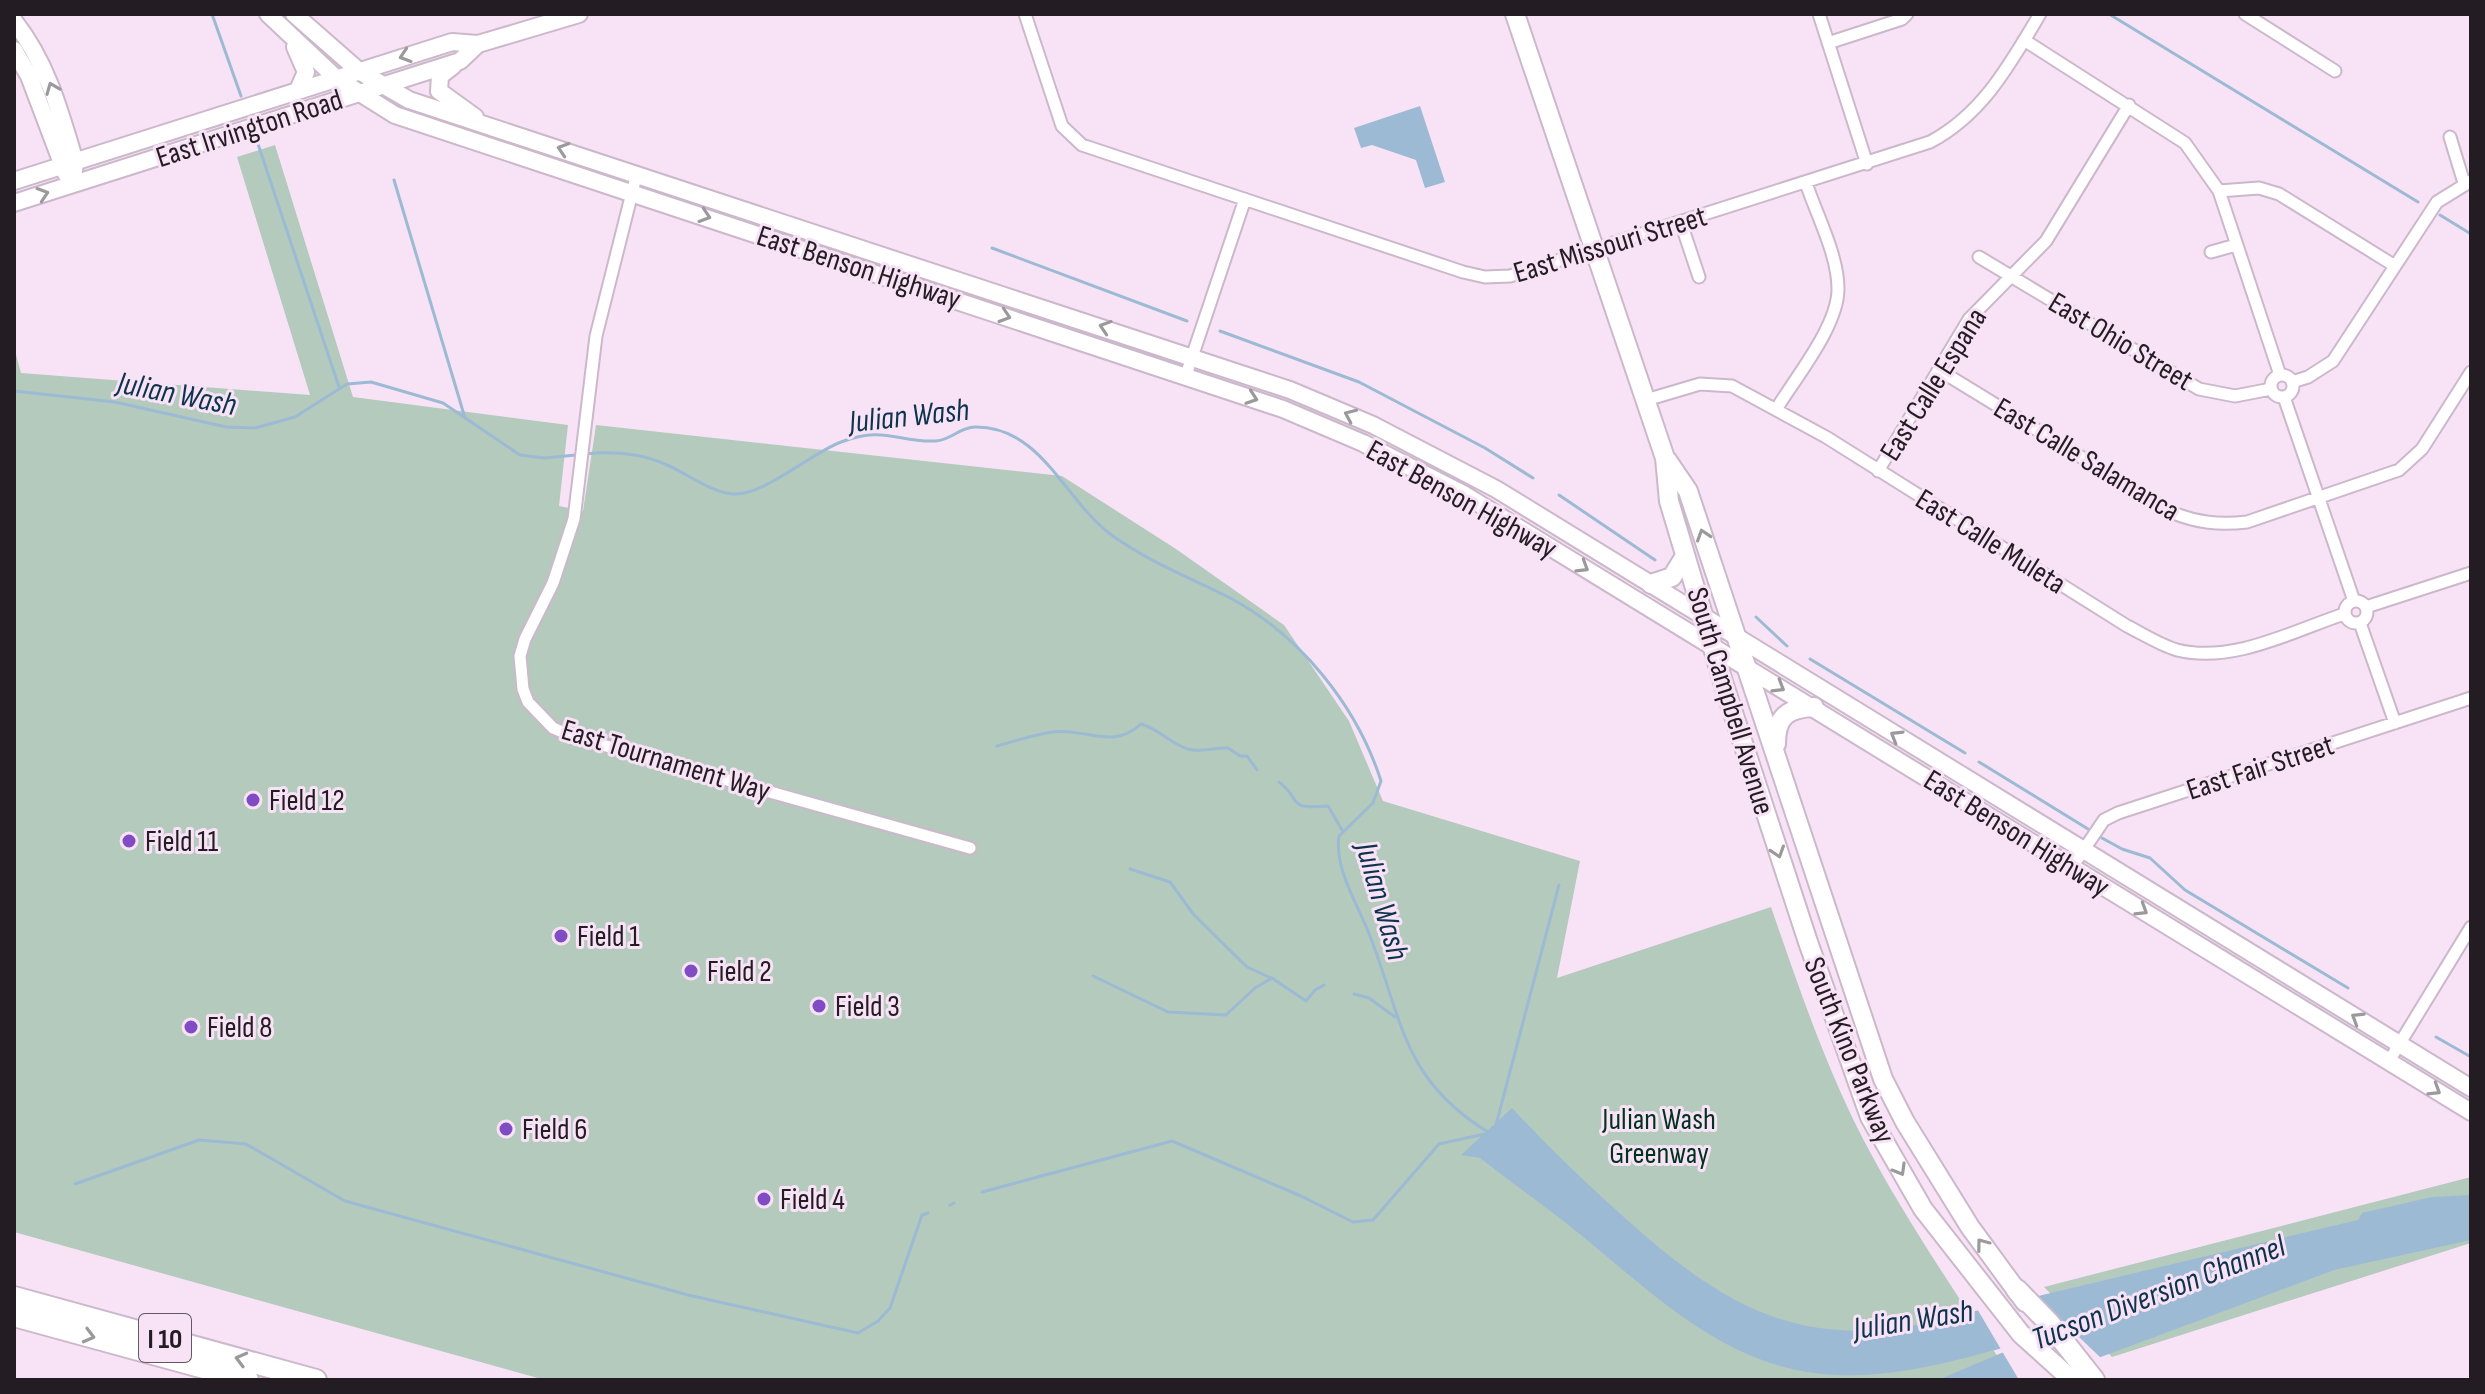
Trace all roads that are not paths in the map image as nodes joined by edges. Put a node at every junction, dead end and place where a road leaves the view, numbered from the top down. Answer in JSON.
{"nodes":[{"id":1,"x":268,"y":14,"type":"edge"},
{"id":2,"x":294,"y":14,"type":"edge"},
{"id":3,"x":579,"y":14,"type":"edge"},
{"id":4,"x":1025,"y":14,"type":"edge"},
{"id":5,"x":1515,"y":14,"type":"edge"},
{"id":6,"x":1819,"y":14,"type":"edge"},
{"id":7,"x":1907,"y":14,"type":"edge"},
{"id":8,"x":2040,"y":14,"type":"edge"},
{"id":9,"x":2245,"y":14,"type":"edge"},
{"id":10,"x":553,"y":18,"type":"edge"},
{"id":11,"x":14,"y":21,"type":"edge"},
{"id":12,"x":290,"y":38,"type":"junction"},
{"id":13,"x":2024,"y":40,"type":"junction"},
{"id":14,"x":1828,"y":43,"type":"junction"},
{"id":15,"x":478,"y":44,"type":"junction"},
{"id":16,"x":14,"y":50,"type":"edge"},
{"id":17,"x":460,"y":61,"type":"junction"},
{"id":18,"x":359,"y":71,"type":"junction"},
{"id":19,"x":2335,"y":71,"type":"dead end"},
{"id":20,"x":336,"y":78,"type":"junction"},
{"id":21,"x":381,"y":86,"type":"junction"},
{"id":22,"x":298,"y":90,"type":"junction"},
{"id":23,"x":357,"y":94,"type":"junction"},
{"id":24,"x":2129,"y":105,"type":"junction"},
{"id":25,"x":486,"y":125,"type":"junction"},
{"id":26,"x":2450,"y":137,"type":"dead end"},
{"id":27,"x":68,"y":164,"type":"junction"},
{"id":28,"x":1867,"y":164,"type":"junction"},
{"id":29,"x":637,"y":173,"type":"junction"},
{"id":30,"x":14,"y":181,"type":"edge"},
{"id":31,"x":2468,"y":182,"type":"edge"},
{"id":32,"x":1806,"y":183,"type":"junction"},
{"id":33,"x":73,"y":184,"type":"junction"},
{"id":34,"x":632,"y":191,"type":"junction"},
{"id":35,"x":2219,"y":191,"type":"junction"},
{"id":36,"x":1245,"y":199,"type":"junction"},
{"id":37,"x":14,"y":203,"type":"edge"},
{"id":38,"x":1681,"y":223,"type":"junction"},
{"id":39,"x":2236,"y":245,"type":"junction"},
{"id":40,"x":1593,"y":249,"type":"junction"},
{"id":41,"x":871,"y":250,"type":"junction"},
{"id":42,"x":2211,"y":252,"type":"dead end"},
{"id":43,"x":1979,"y":257,"type":"dead end"},
{"id":44,"x":2395,"y":266,"type":"junction"},
{"id":45,"x":865,"y":269,"type":"junction"},
{"id":46,"x":2010,"y":275,"type":"junction"},
{"id":47,"x":1699,"y":277,"type":"dead end"},
{"id":48,"x":1194,"y":356,"type":"junction"},
{"id":49,"x":1939,"y":370,"type":"junction"},
{"id":50,"x":2471,"y":372,"type":"edge"},
{"id":51,"x":1186,"y":375,"type":"junction"},
{"id":52,"x":2280,"y":375,"type":"junction"},
{"id":53,"x":2292,"y":382,"type":"junction"},
{"id":54,"x":2271,"y":389,"type":"junction"},
{"id":55,"x":2284,"y":397,"type":"junction"},
{"id":56,"x":1646,"y":400,"type":"junction"},
{"id":57,"x":1777,"y":408,"type":"junction"},
{"id":58,"x":1665,"y":458,"type":"junction"},
{"id":59,"x":1878,"y":471,"type":"junction"},
{"id":60,"x":2320,"y":499,"type":"junction"},
{"id":61,"x":1685,"y":556,"type":"junction"},
{"id":62,"x":2471,"y":573,"type":"edge"},
{"id":63,"x":1651,"y":584,"type":"junction"},
{"id":64,"x":2354,"y":601,"type":"junction"},
{"id":65,"x":2366,"y":607,"type":"junction"},
{"id":66,"x":2344,"y":614,"type":"junction"},
{"id":67,"x":1704,"y":617,"type":"junction"},
{"id":68,"x":2360,"y":623,"type":"junction"},
{"id":69,"x":1735,"y":636,"type":"junction"},
{"id":70,"x":1712,"y":645,"type":"junction"},
{"id":71,"x":1745,"y":666,"type":"junction"},
{"id":72,"x":2471,"y":698,"type":"edge"},
{"id":73,"x":1814,"y":707,"type":"junction"},
{"id":74,"x":2395,"y":723,"type":"junction"},
{"id":75,"x":1776,"y":758,"type":"junction"},
{"id":76,"x":970,"y":848,"type":"dead end"},
{"id":77,"x":2084,"y":850,"type":"junction"},
{"id":78,"x":2072,"y":867,"type":"junction"},
{"id":79,"x":2471,"y":927,"type":"edge"},
{"id":80,"x":1833,"y":933,"type":"joint"},
{"id":81,"x":1808,"y":942,"type":"joint"},
{"id":82,"x":2399,"y":1045,"type":"junction"},
{"id":83,"x":2389,"y":1061,"type":"junction"},
{"id":84,"x":2471,"y":1088,"type":"edge"},
{"id":85,"x":2471,"y":1112,"type":"edge"},
{"id":86,"x":2017,"y":1290,"type":"joint"},
{"id":87,"x":14,"y":1297,"type":"edge"},
{"id":88,"x":14,"y":1316,"type":"edge"},
{"id":89,"x":2079,"y":1377,"type":"edge"},
{"id":90,"x":248,"y":1380,"type":"edge"},
{"id":91,"x":316,"y":1380,"type":"edge"}],
"edges":[{"from":1,"to":12,"type":"main road"},
{"from":2,"to":18,"type":"main road","name":"East Benson Highway"},
{"from":3,"to":10,"type":"main road","name":"East Irvington Road"},
{"from":4,"to":36,"type":"street","name":"East Missouri Street"},
{"from":5,"to":40,"type":"main road","name":"South Campbell Avenue"},
{"from":6,"to":14,"type":"street"},
{"from":7,"to":14,"type":"street"},
{"from":8,"to":13,"type":"street","name":"East Missouri Street"},
{"from":9,"to":19,"type":"street"},
{"from":10,"to":15,"type":"main road","name":"East Irvington Road"},
{"from":27,"to":11,"type":"main road","one_way":true},
{"from":12,"to":20,"type":"main road","name":"East Benson Highway"},
{"from":12,"to":22,"type":"main road"},
{"from":13,"to":24,"type":"street"},
{"from":13,"to":28,"type":"street","name":"East Missouri Street"},
{"from":14,"to":28,"type":"street"},
{"from":15,"to":17,"type":"main road","name":"East Irvington Road"},
{"from":15,"to":18,"type":"main road","name":"East Irvington Road","one_way":true},
{"from":16,"to":27,"type":"main road"},
{"from":17,"to":21,"type":"main road","name":"East Irvington Road"},
{"from":17,"to":25,"type":"main road"},
{"from":18,"to":20,"type":"main road","name":"East Irvington Road"},
{"from":18,"to":21,"type":"main road","name":"East Benson Highway"},
{"from":20,"to":22,"type":"main road","name":"East Irvington Road"},
{"from":20,"to":23,"type":"main road","name":"East Benson Highway"},
{"from":21,"to":23,"type":"main road","name":"East Irvington Road"},
{"from":21,"to":25,"type":"main road","name":"East Benson Highway"},
{"from":22,"to":27,"type":"main road","name":"East Irvington Road"},
{"from":23,"to":33,"type":"main road","name":"East Irvington Road"},
{"from":23,"to":34,"type":"main road","name":"East Benson Highway"},
{"from":24,"to":35,"type":"street"},
{"from":24,"to":46,"type":"street","name":"East Calle Espana"},
{"from":29,"to":25,"type":"main road","name":"East Benson Highway","one_way":true},
{"from":26,"to":31,"type":"street"},
{"from":27,"to":30,"type":"main road","name":"East Irvington Road"},
{"from":27,"to":33,"type":"main road"},
{"from":28,"to":32,"type":"street","name":"East Missouri Street"},
{"from":29,"to":34,"type":"street","name":"East Tournament Way"},
{"from":29,"to":41,"type":"main road","name":"East Benson Highway"},
{"from":31,"to":44,"type":"street"},
{"from":32,"to":38,"type":"street","name":"East Missouri Street"},
{"from":32,"to":57,"type":"street"},
{"from":37,"to":33,"type":"main road","name":"East Irvington Road","one_way":true},
{"from":34,"to":45,"type":"main road","name":"East Benson Highway","one_way":true},
{"from":34,"to":76,"type":"street","name":"East Tournament Way"},
{"from":35,"to":39,"type":"street"},
{"from":35,"to":44,"type":"street"},
{"from":36,"to":40,"type":"street","name":"East Missouri Street"},
{"from":36,"to":48,"type":"street"},
{"from":38,"to":40,"type":"street","name":"East Missouri Street"},
{"from":38,"to":47,"type":"street"},
{"from":39,"to":42,"type":"street"},
{"from":39,"to":52,"type":"street"},
{"from":40,"to":56,"type":"main road","name":"South Campbell Avenue"},
{"from":41,"to":45,"type":"main road"},
{"from":48,"to":41,"type":"main road","name":"East Benson Highway","one_way":true},
{"from":43,"to":46,"type":"street","name":"East Ohio Street"},
{"from":44,"to":53,"type":"street"},
{"from":45,"to":51,"type":"main road","name":"East Benson Highway","one_way":true},
{"from":46,"to":49,"type":"street","name":"East Calle Espana"},
{"from":46,"to":54,"type":"street","name":"East Ohio Street"},
{"from":48,"to":51,"type":"street"},
{"from":63,"to":48,"type":"main road","name":"East Benson Highway","one_way":true},
{"from":49,"to":59,"type":"street","name":"East Calle Espana"},
{"from":49,"to":60,"type":"street","name":"East Calle Salamanca"},
{"from":50,"to":60,"type":"street","name":"East Calle Salamanca"},
{"from":51,"to":70,"type":"main road","name":"East Benson Highway","one_way":true},
{"from":52,"to":53,"type":"street"},
{"from":52,"to":54,"type":"street"},
{"from":53,"to":55,"type":"street"},
{"from":54,"to":55,"type":"street"},
{"from":55,"to":60,"type":"street"},
{"from":56,"to":57,"type":"street","name":"East Calle Muleta"},
{"from":56,"to":58,"type":"main road","name":"South Campbell Avenue"},
{"from":57,"to":59,"type":"street","name":"East Calle Muleta"},
{"from":58,"to":61,"type":"main road","name":"South Campbell Avenue"},
{"from":69,"to":58,"type":"main road","name":"South Campbell Avenue","one_way":true},
{"from":59,"to":66,"type":"street","name":"East Calle Muleta"},
{"from":60,"to":64,"type":"street"},
{"from":61,"to":63,"type":"main road"},
{"from":61,"to":67,"type":"main road","name":"South Campbell Avenue"},
{"from":62,"to":65,"type":"street"},
{"from":63,"to":67,"type":"main road","name":"East Benson Highway"},
{"from":64,"to":65,"type":"street"},
{"from":64,"to":66,"type":"street"},
{"from":65,"to":68,"type":"street"},
{"from":66,"to":68,"type":"street"},
{"from":67,"to":69,"type":"main road","name":"East Benson Highway"},
{"from":67,"to":70,"type":"main road","name":"South Campbell Avenue"},
{"from":68,"to":74,"type":"street"},
{"from":69,"to":71,"type":"main road","name":"South Campbell Avenue"},
{"from":77,"to":69,"type":"main road","name":"East Benson Highway","one_way":true},
{"from":70,"to":71,"type":"main road","name":"East Benson Highway"},
{"from":70,"to":81,"type":"main road","name":"South Campbell Avenue","one_way":true},
{"from":71,"to":73,"type":"main road","name":"East Benson Highway","one_way":true},
{"from":71,"to":75,"type":"main road","name":"South Campbell Avenue"},
{"from":72,"to":74,"type":"street","name":"East Fair Street"},
{"from":73,"to":75,"type":"main road"},
{"from":73,"to":78,"type":"main road","name":"East Benson Highway"},
{"from":74,"to":77,"type":"street","name":"East Fair Street"},
{"from":75,"to":80,"type":"main road","name":"South Campbell Avenue"},
{"from":77,"to":78,"type":"street","name":"East Fair Street"},
{"from":82,"to":77,"type":"main road","name":"East Benson Highway","one_way":true},
{"from":78,"to":83,"type":"main road","name":"East Benson Highway","one_way":true},
{"from":79,"to":82,"type":"street"},
{"from":86,"to":80,"type":"main road","name":"South Kino Parkway","one_way":true},
{"from":81,"to":89,"type":"main road","name":"South Kino Parkway","one_way":true},
{"from":82,"to":83,"type":"street"},
{"from":82,"to":84,"type":"main road","name":"East Benson Highway"},
{"from":83,"to":85,"type":"main road","name":"East Benson Highway","one_way":true},
{"from":86,"to":89,"type":"highway"},
{"from":91,"to":87,"type":"highway","number":"I 10","one_way":true},
{"from":88,"to":90,"type":"highway","number":"I 10","one_way":true}]}
